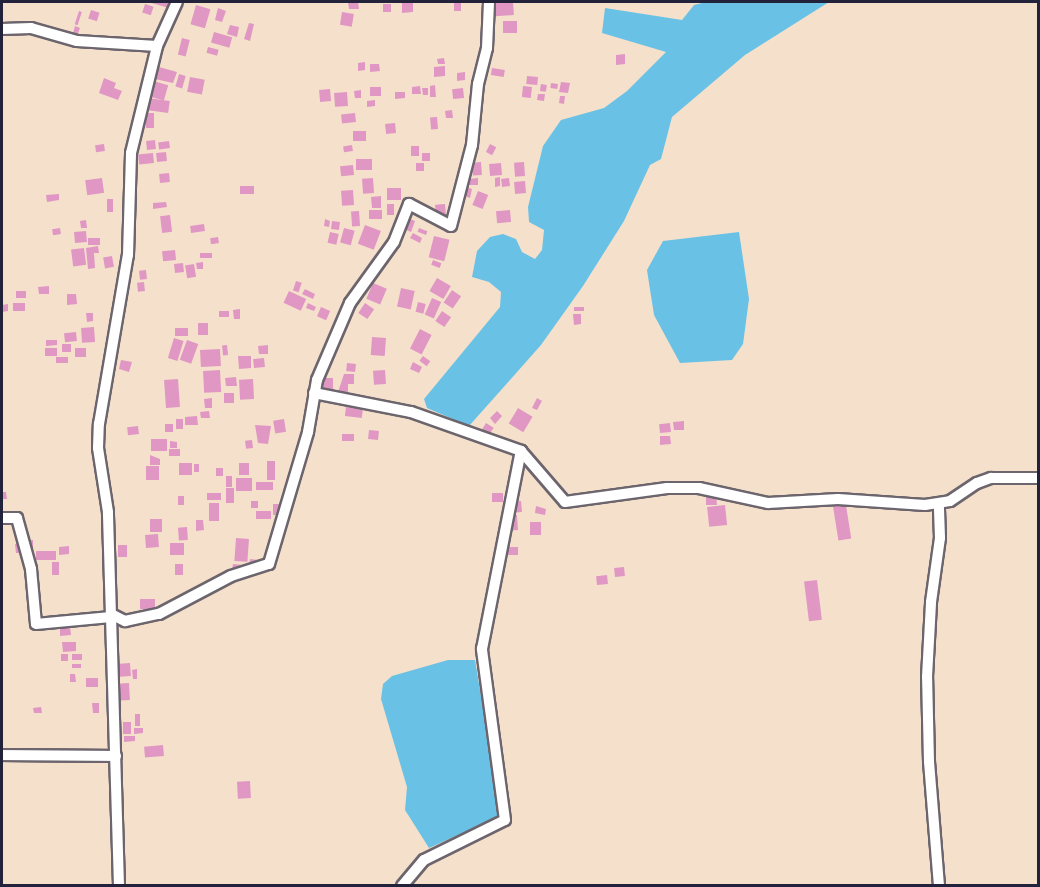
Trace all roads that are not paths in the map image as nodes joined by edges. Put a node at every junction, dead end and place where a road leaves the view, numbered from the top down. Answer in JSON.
{"nodes":[{"id":1,"x":177,"y":2,"type":"edge"},
{"id":2,"x":489,"y":2,"type":"edge"},
{"id":3,"x":2,"y":29,"type":"edge"},
{"id":4,"x":157,"y":46,"type":"junction"},
{"id":5,"x":314,"y":393,"type":"junction"},
{"id":6,"x":521,"y":451,"type":"junction"},
{"id":7,"x":1038,"y":478,"type":"edge"},
{"id":8,"x":939,"y":504,"type":"junction"},
{"id":9,"x":2,"y":518,"type":"edge"},
{"id":10,"x":111,"y":616,"type":"junction"},
{"id":11,"x":2,"y":755,"type":"edge"},
{"id":12,"x":116,"y":756,"type":"junction"},
{"id":13,"x":119,"y":885,"type":"edge"},
{"id":14,"x":402,"y":885,"type":"edge"},
{"id":15,"x":939,"y":885,"type":"edge"}],
"edges":[{"from":1,"to":4,"type":"street"},
{"from":2,"to":5,"type":"street"},
{"from":3,"to":4,"type":"street"},
{"from":4,"to":10,"type":"street"},
{"from":5,"to":6,"type":"street"},
{"from":5,"to":10,"type":"street"},
{"from":6,"to":8,"type":"street"},
{"from":6,"to":14,"type":"street"},
{"from":7,"to":8,"type":"street"},
{"from":8,"to":15,"type":"street"},
{"from":9,"to":10,"type":"street"},
{"from":10,"to":12,"type":"street"},
{"from":11,"to":12,"type":"street"},
{"from":12,"to":13,"type":"street"}]}
